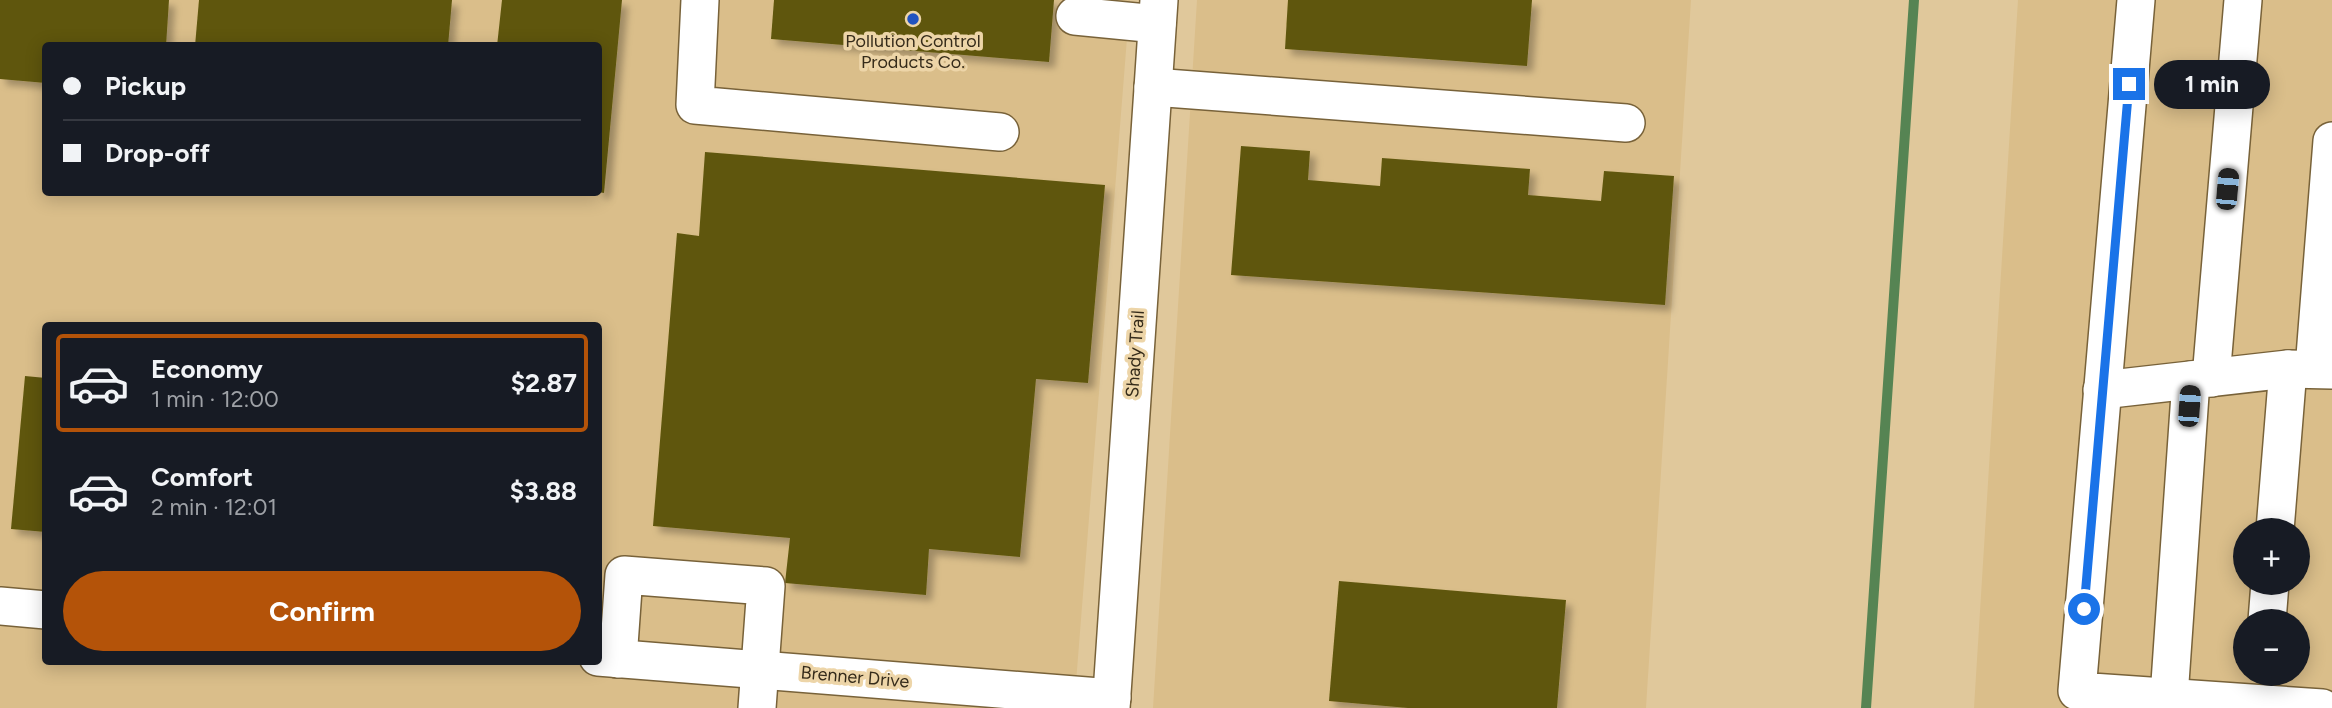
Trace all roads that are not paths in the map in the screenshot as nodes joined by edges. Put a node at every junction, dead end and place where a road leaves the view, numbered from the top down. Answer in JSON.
{"nodes":[{"id":1,"x":700,"y":0,"type":"edge"},
{"id":2,"x":2136,"y":0,"type":"edge"},
{"id":3,"x":2243,"y":0,"type":"edge"},
{"id":4,"x":1158,"y":12,"type":"edge"},
{"id":5,"x":1075,"y":16,"type":"dead end"},
{"id":6,"x":1153,"y":88,"type":"junction"},
{"id":7,"x":1626,"y":123,"type":"dead end"},
{"id":8,"x":1000,"y":132,"type":"dead end"},
{"id":9,"x":2332,"y":141,"type":"edge"},
{"id":10,"x":2312,"y":369,"type":"edge"},
{"id":11,"x":2201,"y":379,"type":"junction"},
{"id":12,"x":2102,"y":390,"type":"junction"},
{"id":13,"x":2278,"y":518,"type":"edge"},
{"id":14,"x":0,"y":606,"type":"edge"},
{"id":15,"x":42,"y":610,"type":"edge"},
{"id":16,"x":608,"y":658,"type":"edge"},
{"id":17,"x":760,"y":670,"type":"junction"},
{"id":18,"x":2262,"y":689,"type":"edge"},
{"id":19,"x":2169,"y":697,"type":"junction"},
{"id":20,"x":1111,"y":703,"type":"edge"},
{"id":21,"x":757,"y":708,"type":"edge"},
{"id":22,"x":2322,"y":708,"type":"edge"}],
"edges":[{"from":1,"to":8,"type":"street"},
{"from":2,"to":12,"type":"street"},
{"from":3,"to":11,"type":"street"},
{"from":4,"to":5,"type":"street"},
{"from":4,"to":6,"type":"street","name":"Shady Trail"},
{"from":6,"to":7,"type":"street"},
{"from":6,"to":20,"type":"street","name":"Shady Trail"},
{"from":9,"to":10,"type":"street"},
{"from":10,"to":11,"type":"street"},
{"from":10,"to":13,"type":"street"},
{"from":11,"to":12,"type":"street"},
{"from":11,"to":19,"type":"street"},
{"from":12,"to":19,"type":"street"},
{"from":14,"to":15,"type":"street"},
{"from":16,"to":17,"type":"street","name":"Brenner Drive"},
{"from":16,"to":17,"type":"street"},
{"from":17,"to":20,"type":"street","name":"Brenner Drive"},
{"from":17,"to":21,"type":"street"},
{"from":18,"to":19,"type":"street"},
{"from":18,"to":22,"type":"street"}]}
